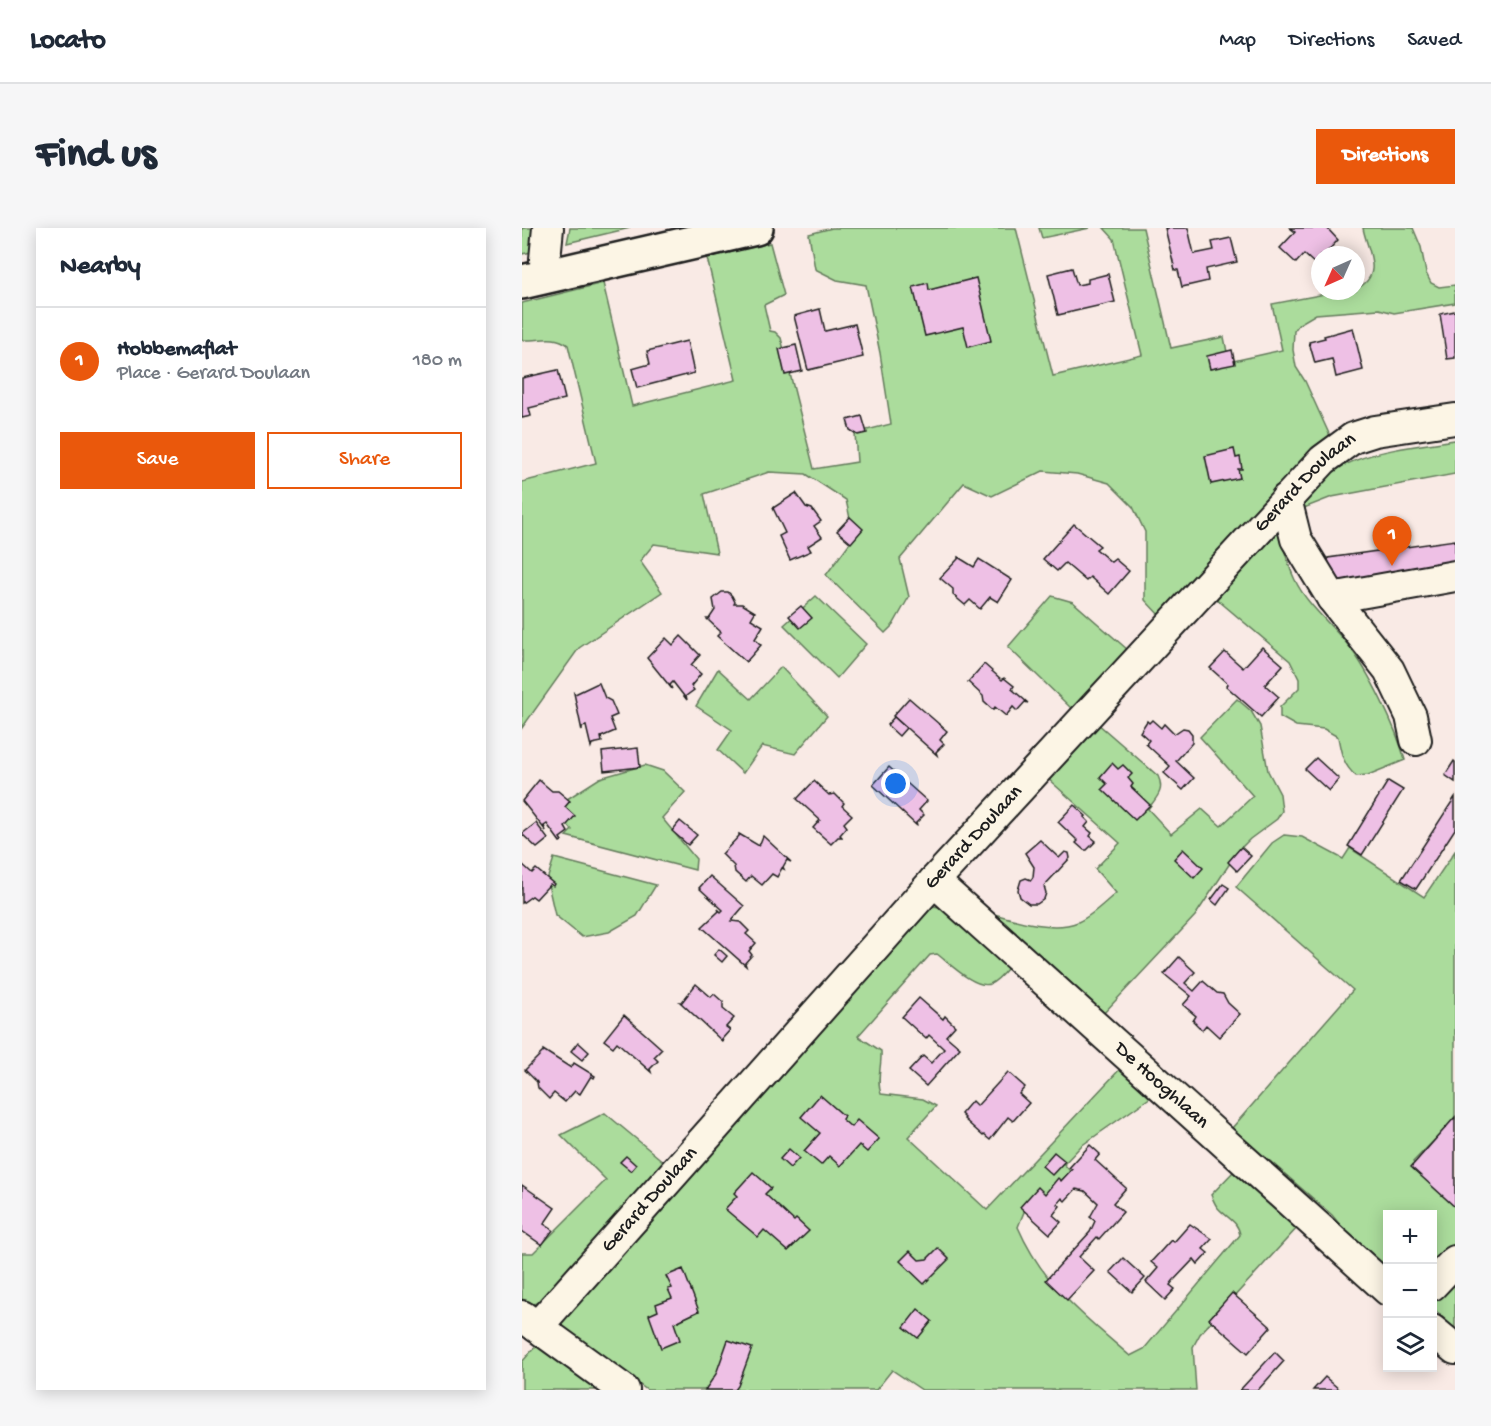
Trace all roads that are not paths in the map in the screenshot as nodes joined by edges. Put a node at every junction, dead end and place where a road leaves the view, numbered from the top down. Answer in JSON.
{"nodes":[{"id":1,"x":548,"y":228,"type":"edge"},
{"id":2,"x":756,"y":228,"type":"edge"},
{"id":3,"x":534,"y":279,"type":"edge"},
{"id":4,"x":1455,"y":419,"type":"edge"},
{"id":5,"x":1286,"y":499,"type":"junction"},
{"id":6,"x":1455,"y":576,"type":"edge"},
{"id":7,"x":1332,"y":598,"type":"junction"},
{"id":8,"x":1416,"y":740,"type":"dead end"},
{"id":9,"x":934,"y":881,"type":"junction"},
{"id":10,"x":1455,"y":1261,"type":"edge"},
{"id":11,"x":1437,"y":1281,"type":"edge"},
{"id":12,"x":1383,"y":1285,"type":"edge"},
{"id":13,"x":530,"y":1322,"type":"edge"},
{"id":14,"x":1437,"y":1334,"type":"edge"},
{"id":15,"x":1455,"y":1349,"type":"edge"},
{"id":16,"x":624,"y":1390,"type":"edge"}],
"edges":[{"from":1,"to":3,"type":"street"},
{"from":2,"to":3,"type":"main road"},
{"from":4,"to":5,"type":"street","name":"Gerard Doulaan"},
{"from":5,"to":7,"type":"street"},
{"from":5,"to":9,"type":"street","name":"Gerard Doulaan"},
{"from":6,"to":7,"type":"street"},
{"from":7,"to":8,"type":"street"},
{"from":9,"to":12,"type":"street","name":"De Hooghlaan"},
{"from":9,"to":13,"type":"street","name":"Gerard Doulaan"},
{"from":10,"to":11,"type":"street"},
{"from":13,"to":16,"type":"street"},
{"from":14,"to":15,"type":"street"}]}
